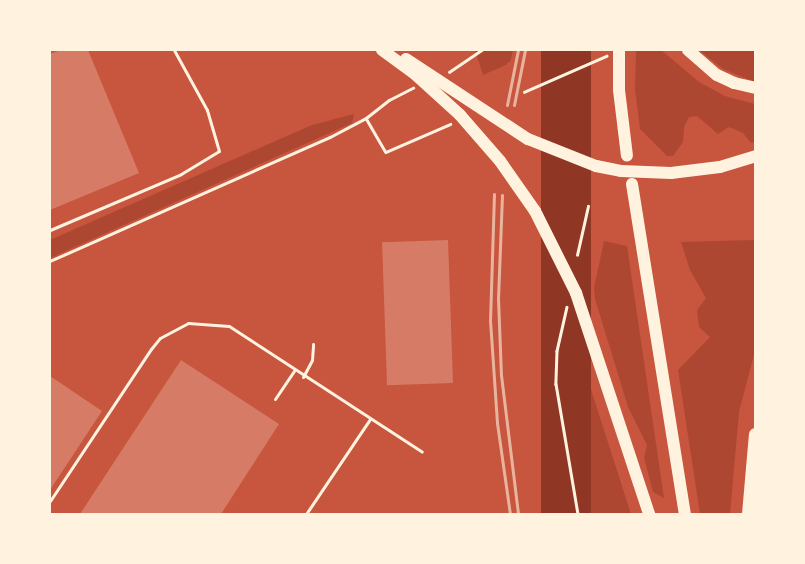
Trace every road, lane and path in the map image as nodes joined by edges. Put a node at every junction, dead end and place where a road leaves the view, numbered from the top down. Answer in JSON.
{"nodes":[{"id":1,"x":174,"y":50,"type":"edge"},
{"id":2,"x":382,"y":50,"type":"edge"},
{"id":3,"x":391,"y":50,"type":"edge"},
{"id":4,"x":619,"y":50,"type":"edge"},
{"id":5,"x":688,"y":50,"type":"edge"},
{"id":6,"x":608,"y":55,"type":"dead end"},
{"id":7,"x":751,"y":88,"type":"edge"},
{"id":8,"x":524,"y":92,"type":"dead end"},
{"id":9,"x":454,"y":122,"type":"dead end"},
{"id":10,"x":627,"y":156,"type":"dead end"},
{"id":11,"x":755,"y":156,"type":"edge"},
{"id":12,"x":632,"y":184,"type":"dead end"},
{"id":13,"x":588,"y":206,"type":"dead end"},
{"id":14,"x":50,"y":230,"type":"edge"},
{"id":15,"x":578,"y":255,"type":"dead end"},
{"id":16,"x":50,"y":261,"type":"edge"},
{"id":17,"x":568,"y":303,"type":"dead end"},
{"id":18,"x":313,"y":344,"type":"dead end"},
{"id":19,"x":294,"y":370,"type":"junction"},
{"id":20,"x":303,"y":377,"type":"junction"},
{"id":21,"x":275,"y":399,"type":"dead end"},
{"id":22,"x":370,"y":419,"type":"junction"},
{"id":23,"x":755,"y":434,"type":"edge"},
{"id":24,"x":422,"y":452,"type":"dead end"},
{"id":25,"x":50,"y":502,"type":"edge"},
{"id":26,"x":306,"y":514,"type":"edge"},
{"id":27,"x":578,"y":514,"type":"edge"},
{"id":28,"x":649,"y":514,"type":"edge"},
{"id":29,"x":685,"y":514,"type":"edge"},
{"id":30,"x":748,"y":514,"type":"edge"}],
"edges":[{"from":1,"to":14,"type":"lane"},
{"from":2,"to":28,"type":"highway"},
{"from":3,"to":11,"type":"highway"},
{"from":4,"to":10,"type":"highway"},
{"from":5,"to":7,"type":"highway"},
{"from":6,"to":8,"type":"path"},
{"from":9,"to":16,"type":"path"},
{"from":12,"to":29,"type":"highway"},
{"from":13,"to":15,"type":"path"},
{"from":17,"to":27,"type":"path"},
{"from":18,"to":20,"type":"lane"},
{"from":19,"to":20,"type":"lane"},
{"from":19,"to":21,"type":"lane"},
{"from":19,"to":25,"type":"lane"},
{"from":20,"to":22,"type":"lane"},
{"from":22,"to":24,"type":"lane"},
{"from":22,"to":26,"type":"lane"},
{"from":23,"to":30,"type":"highway"}]}
